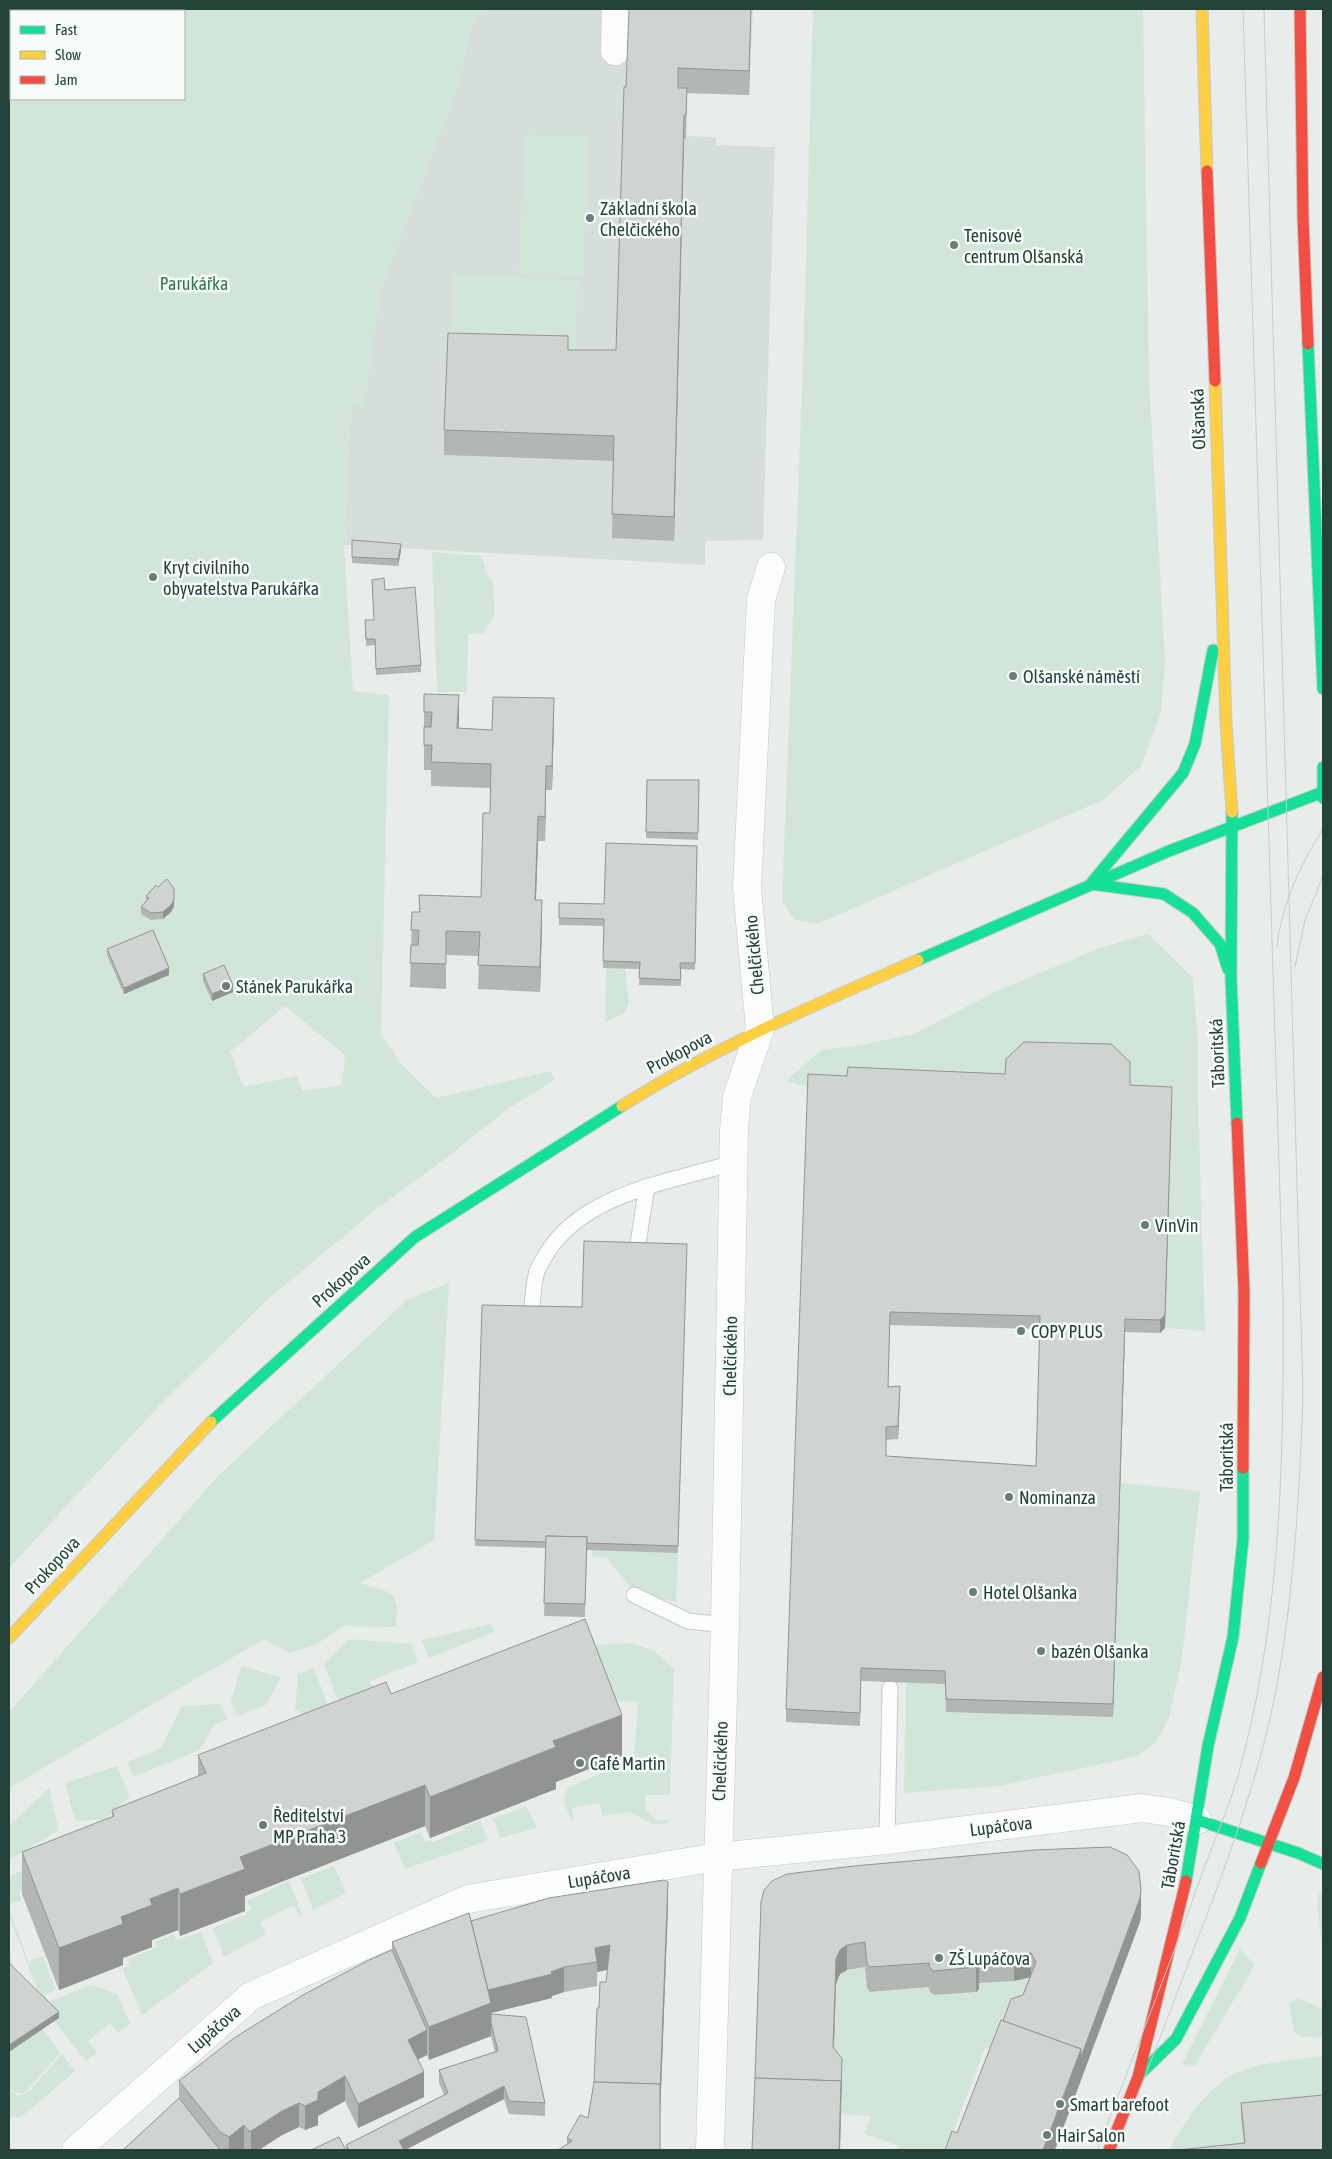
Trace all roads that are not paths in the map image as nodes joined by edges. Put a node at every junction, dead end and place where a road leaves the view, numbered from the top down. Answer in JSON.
{"nodes":[{"id":1,"x":616,"y":9,"type":"edge"},
{"id":2,"x":1202,"y":9,"type":"edge"},
{"id":3,"x":1300,"y":9,"type":"edge"},
{"id":4,"x":615,"y":51,"type":"dead end"},
{"id":5,"x":1318,"y":557,"type":"junction"},
{"id":6,"x":771,"y":567,"type":"dead end"},
{"id":7,"x":1323,"y":572,"type":"edge"},
{"id":8,"x":1222,"y":602,"type":"junction"},
{"id":9,"x":1323,"y":689,"type":"edge"},
{"id":10,"x":1323,"y":767,"type":"edge"},
{"id":11,"x":1323,"y":792,"type":"edge"},
{"id":12,"x":1323,"y":798,"type":"edge"},
{"id":13,"x":1233,"y":828,"type":"junction"},
{"id":14,"x":1091,"y":884,"type":"junction"},
{"id":15,"x":1231,"y":978,"type":"junction"},
{"id":16,"x":760,"y":1029,"type":"junction"},
{"id":17,"x":733,"y":1164,"type":"junction"},
{"id":18,"x":647,"y":1186,"type":"junction"},
{"id":19,"x":637,"y":1250,"type":"edge"},
{"id":20,"x":531,"y":1313,"type":"edge"},
{"id":21,"x":634,"y":1595,"type":"dead end"},
{"id":22,"x":725,"y":1625,"type":"junction"},
{"id":23,"x":9,"y":1638,"type":"edge"},
{"id":24,"x":1323,"y":1676,"type":"edge"},
{"id":25,"x":890,"y":1688,"type":"edge"},
{"id":26,"x":1197,"y":1820,"type":"junction"},
{"id":27,"x":887,"y":1840,"type":"junction"},
{"id":28,"x":1269,"y":1843,"type":"junction"},
{"id":29,"x":717,"y":1857,"type":"junction"},
{"id":30,"x":1323,"y":1864,"type":"edge"},
{"id":31,"x":1138,"y":2076,"type":"junction"},
{"id":32,"x":76,"y":2150,"type":"edge"},
{"id":33,"x":710,"y":2150,"type":"edge"},
{"id":34,"x":1109,"y":2150,"type":"edge"}],
"edges":[{"from":1,"to":4,"type":"street"},
{"from":2,"to":8,"type":"street","name":"Olšanská"},
{"from":3,"to":5,"type":"street"},
{"from":5,"to":7,"type":"street"},
{"from":5,"to":9,"type":"street"},
{"from":6,"to":16,"type":"street","name":"Chelčického"},
{"from":8,"to":13,"type":"street","name":"Olšanská"},
{"from":8,"to":14,"type":"street"},
{"from":10,"to":11,"type":"street"},
{"from":11,"to":12,"type":"street"},
{"from":11,"to":13,"type":"street"},
{"from":13,"to":14,"type":"street"},
{"from":13,"to":15,"type":"street","name":"Táboritská"},
{"from":14,"to":15,"type":"street"},
{"from":14,"to":16,"type":"street"},
{"from":15,"to":26,"type":"street","name":"Táboritská"},
{"from":16,"to":17,"type":"street","name":"Chelčického"},
{"from":16,"to":23,"type":"street","name":"Prokopova"},
{"from":17,"to":18,"type":"lane"},
{"from":17,"to":22,"type":"street","name":"Chelčického"},
{"from":18,"to":19,"type":"lane"},
{"from":18,"to":20,"type":"lane"},
{"from":21,"to":22,"type":"lane"},
{"from":22,"to":29,"type":"street","name":"Chelčického"},
{"from":24,"to":28,"type":"street","name":"Táboritská"},
{"from":25,"to":27,"type":"lane"},
{"from":26,"to":27,"type":"street","name":"Lupáčova"},
{"from":26,"to":28,"type":"street"},
{"from":26,"to":31,"type":"street","name":"Táboritská"},
{"from":27,"to":29,"type":"street","name":"Lupáčova"},
{"from":28,"to":30,"type":"street"},
{"from":28,"to":31,"type":"street","name":"Táboritská"},
{"from":29,"to":32,"type":"street","name":"Lupáčova"},
{"from":29,"to":33,"type":"street","name":"Chelčického"},
{"from":31,"to":34,"type":"street","name":"Táboritská"}]}
